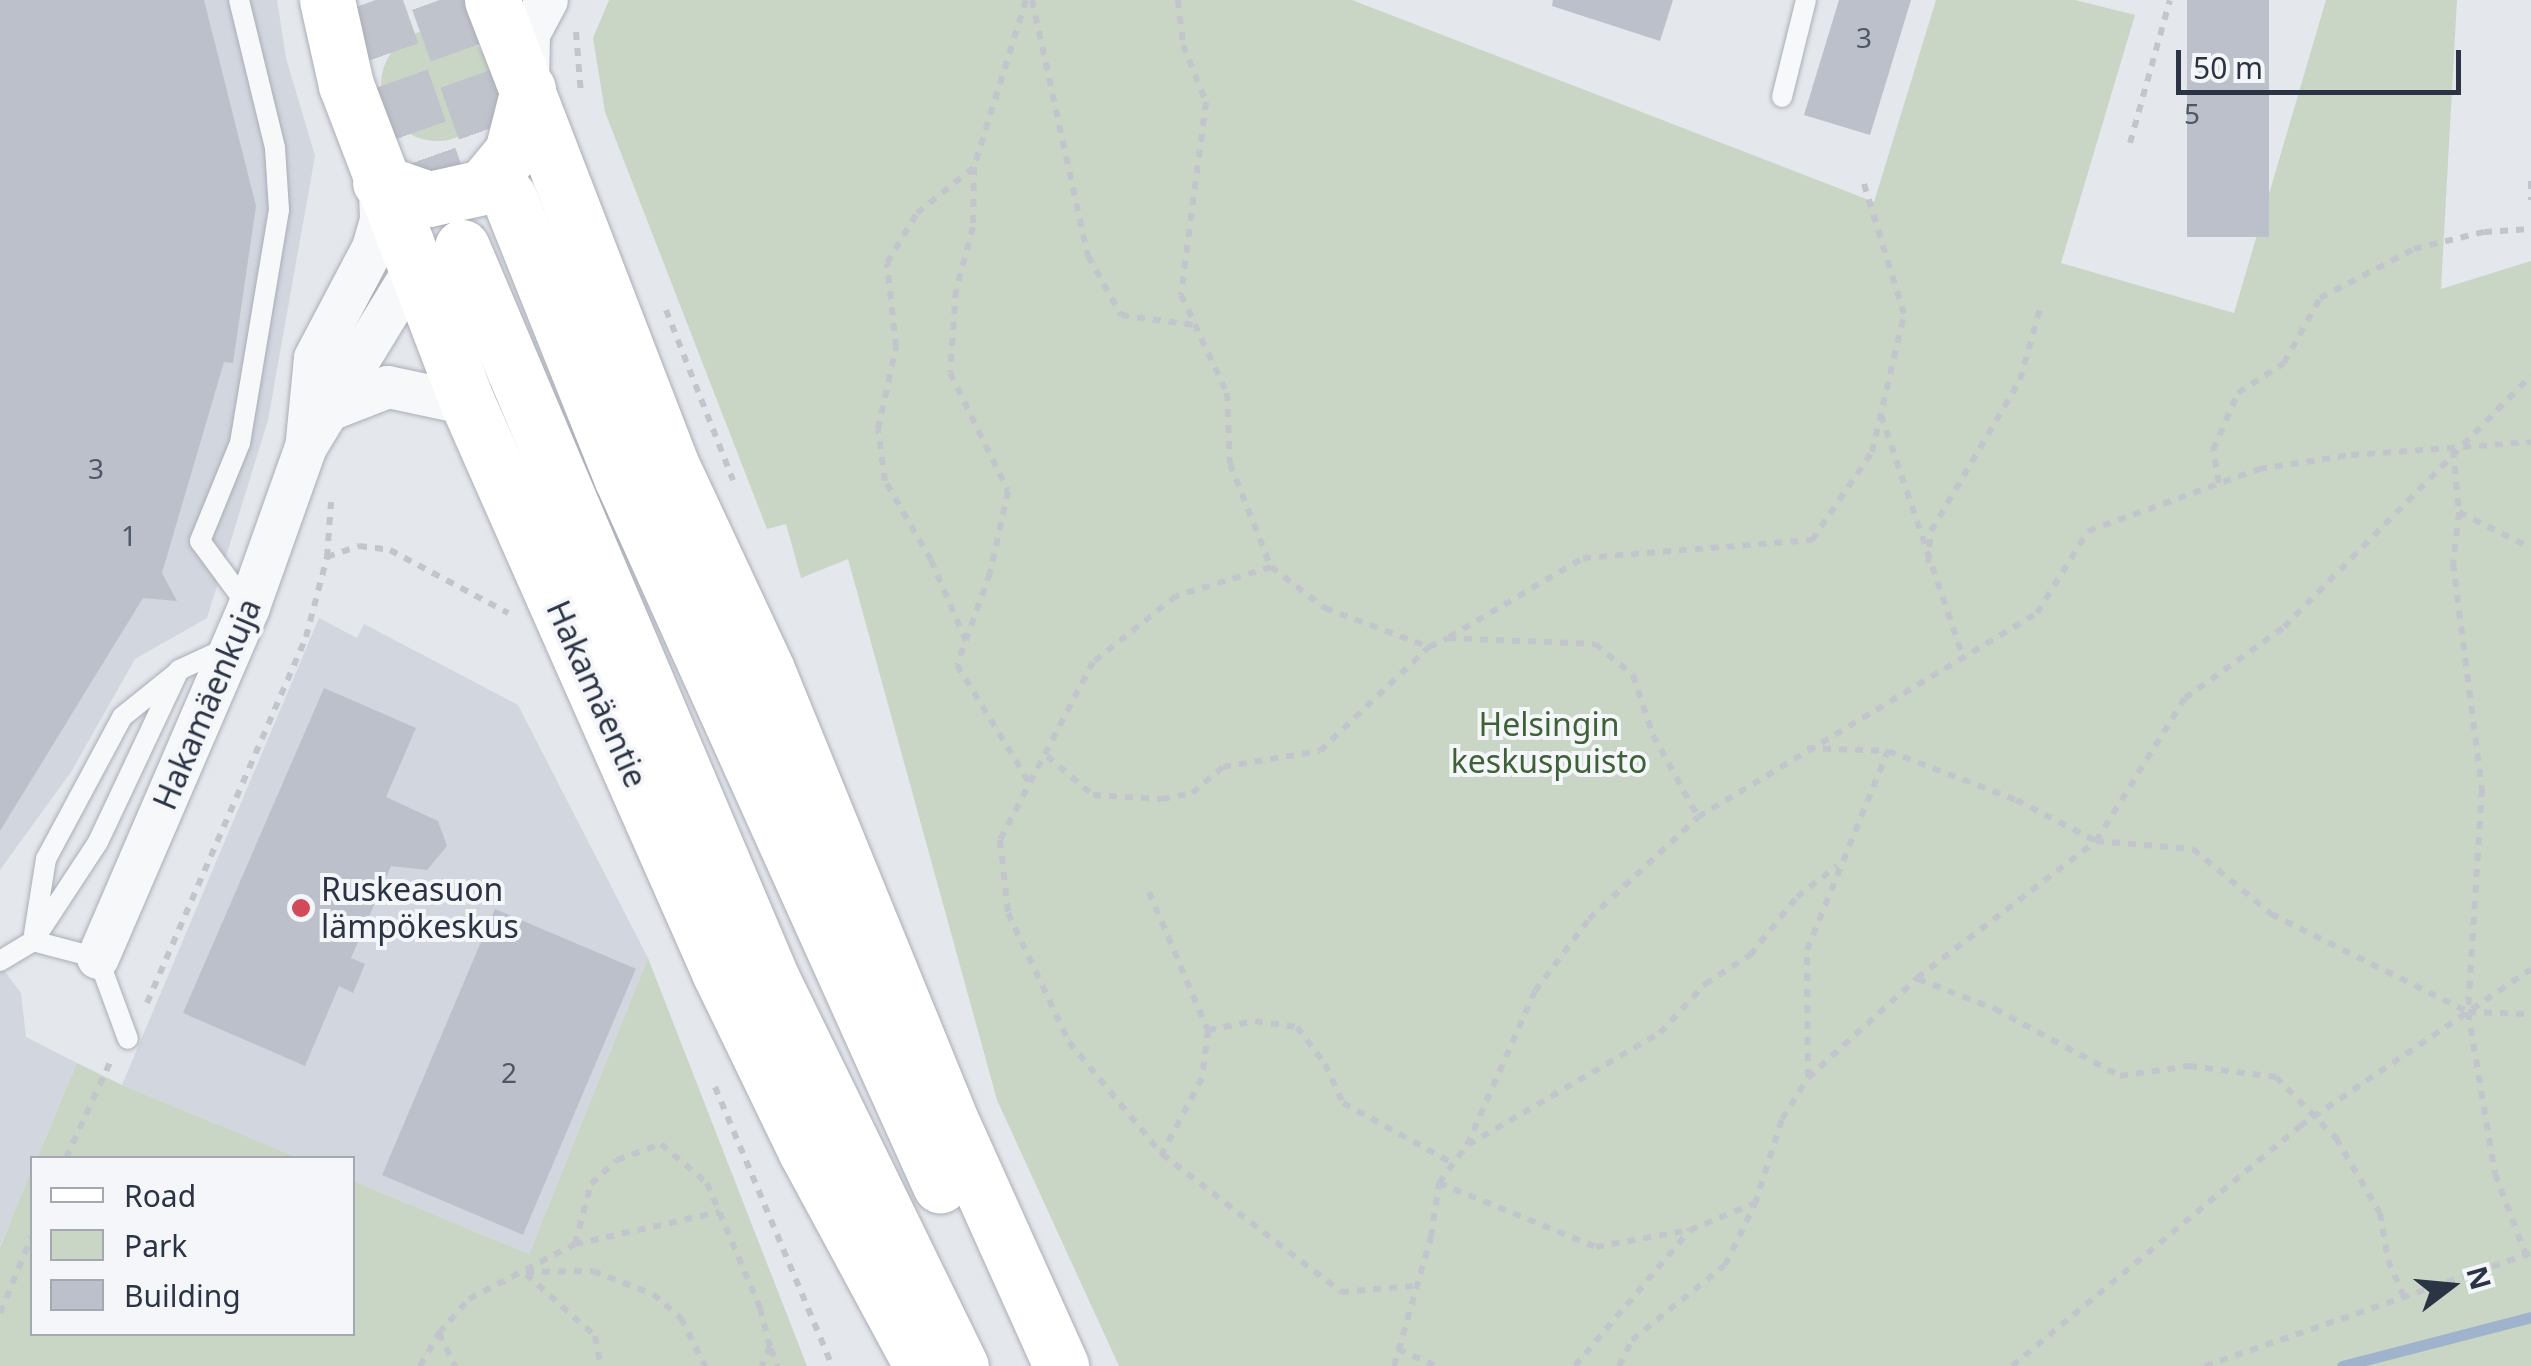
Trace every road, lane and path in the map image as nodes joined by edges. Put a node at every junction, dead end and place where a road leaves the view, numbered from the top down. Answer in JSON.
{"nodes":[{"id":1,"x":239,"y":0,"type":"edge"},
{"id":2,"x":492,"y":0,"type":"edge"},
{"id":3,"x":547,"y":0,"type":"edge"},
{"id":4,"x":1028,"y":0,"type":"edge"},
{"id":5,"x":1178,"y":0,"type":"edge"},
{"id":6,"x":1806,"y":0,"type":"edge"},
{"id":7,"x":2170,"y":0,"type":"edge"},
{"id":8,"x":339,"y":13,"type":"edge"},
{"id":9,"x":528,"y":89,"type":"junction"},
{"id":10,"x":1782,"y":97,"type":"dead end"},
{"id":11,"x":2130,"y":143,"type":"dead end"},
{"id":12,"x":974,"y":168,"type":"junction"},
{"id":13,"x":1863,"y":181,"type":"dead end"},
{"id":14,"x":2531,"y":181,"type":"edge"},
{"id":15,"x":380,"y":182,"type":"junction"},
{"id":16,"x":496,"y":192,"type":"junction"},
{"id":17,"x":2531,"y":200,"type":"edge"},
{"id":18,"x":2531,"y":229,"type":"edge"},
{"id":19,"x":438,"y":258,"type":"junction"},
{"id":20,"x":2041,"y":305,"type":"dead end"},
{"id":21,"x":1195,"y":325,"type":"junction"},
{"id":22,"x":2531,"y":376,"type":"edge"},
{"id":23,"x":468,"y":404,"type":"junction"},
{"id":24,"x":332,"y":408,"type":"junction"},
{"id":25,"x":1880,"y":414,"type":"junction"},
{"id":26,"x":2531,"y":442,"type":"edge"},
{"id":27,"x":306,"y":447,"type":"junction"},
{"id":28,"x":2453,"y":449,"type":"junction"},
{"id":29,"x":2220,"y":484,"type":"junction"},
{"id":30,"x":332,"y":494,"type":"dead end"},
{"id":31,"x":2459,"y":512,"type":"junction"},
{"id":32,"x":2531,"y":548,"type":"edge"},
{"id":33,"x":327,"y":557,"type":"junction"},
{"id":34,"x":1928,"y":564,"type":"junction"},
{"id":35,"x":1271,"y":567,"type":"junction"},
{"id":36,"x":512,"y":615,"type":"dead end"},
{"id":37,"x":241,"y":626,"type":"junction"},
{"id":38,"x":1448,"y":638,"type":"junction"},
{"id":39,"x":966,"y":642,"type":"junction"},
{"id":40,"x":1429,"y":646,"type":"junction"},
{"id":41,"x":1964,"y":660,"type":"junction"},
{"id":42,"x":179,"y":670,"type":"junction"},
{"id":43,"x":1806,"y":748,"type":"junction"},
{"id":44,"x":1888,"y":751,"type":"junction"},
{"id":45,"x":1047,"y":756,"type":"junction"},
{"id":46,"x":1029,"y":782,"type":"junction"},
{"id":47,"x":1698,"y":817,"type":"junction"},
{"id":48,"x":2096,"y":841,"type":"junction"},
{"id":49,"x":1837,"y":866,"type":"junction"},
{"id":50,"x":1149,"y":892,"type":"dead end"},
{"id":51,"x":33,"y":941,"type":"junction"},
{"id":52,"x":98,"y":958,"type":"junction"},
{"id":53,"x":0,"y":961,"type":"edge"},
{"id":54,"x":2531,"y":970,"type":"edge"},
{"id":55,"x":1917,"y":978,"type":"junction"},
{"id":56,"x":2468,"y":1012,"type":"junction"},
{"id":57,"x":2531,"y":1014,"type":"edge"},
{"id":58,"x":1208,"y":1030,"type":"junction"},
{"id":59,"x":128,"y":1039,"type":"junction"},
{"id":60,"x":1808,"y":1078,"type":"junction"},
{"id":61,"x":715,"y":1087,"type":"dead end"},
{"id":62,"x":2315,"y":1116,"type":"junction"},
{"id":63,"x":1467,"y":1146,"type":"junction"},
{"id":64,"x":1162,"y":1154,"type":"junction"},
{"id":65,"x":67,"y":1156,"type":"edge"},
{"id":66,"x":1452,"y":1163,"type":"junction"},
{"id":67,"x":1439,"y":1183,"type":"junction"},
{"id":68,"x":1755,"y":1204,"type":"junction"},
{"id":69,"x":914,"y":1206,"type":"junction"},
{"id":70,"x":719,"y":1212,"type":"junction"},
{"id":71,"x":1690,"y":1230,"type":"junction"},
{"id":72,"x":30,"y":1241,"type":"edge"},
{"id":73,"x":576,"y":1244,"type":"junction"},
{"id":74,"x":2528,"y":1254,"type":"edge"},
{"id":75,"x":524,"y":1272,"type":"junction"},
{"id":76,"x":1413,"y":1286,"type":"junction"},
{"id":77,"x":2404,"y":1297,"type":"junction"},
{"id":78,"x":0,"y":1313,"type":"edge"},
{"id":79,"x":439,"y":1333,"type":"junction"},
{"id":80,"x":770,"y":1347,"type":"junction"},
{"id":81,"x":1398,"y":1349,"type":"junction"},
{"id":82,"x":420,"y":1366,"type":"edge"},
{"id":83,"x":455,"y":1366,"type":"edge"},
{"id":84,"x":601,"y":1366,"type":"edge"},
{"id":85,"x":705,"y":1366,"type":"edge"},
{"id":86,"x":762,"y":1366,"type":"edge"},
{"id":87,"x":778,"y":1366,"type":"edge"},
{"id":88,"x":832,"y":1366,"type":"edge"},
{"id":89,"x":922,"y":1366,"type":"edge"},
{"id":90,"x":961,"y":1366,"type":"edge"},
{"id":91,"x":1032,"y":1366,"type":"edge"},
{"id":92,"x":1061,"y":1366,"type":"edge"},
{"id":93,"x":1394,"y":1366,"type":"edge"},
{"id":94,"x":1436,"y":1366,"type":"edge"},
{"id":95,"x":1575,"y":1366,"type":"edge"},
{"id":96,"x":1619,"y":1366,"type":"edge"},
{"id":97,"x":2012,"y":1366,"type":"edge"},
{"id":98,"x":2205,"y":1366,"type":"edge"}],
"edges":[{"from":1,"to":37,"type":"lane"},
{"from":2,"to":9,"type":"main road"},
{"from":3,"to":9,"type":"street"},
{"from":4,"to":12,"type":"path"},
{"from":4,"to":21,"type":"path"},
{"from":5,"to":21,"type":"path"},
{"from":6,"to":10,"type":"lane"},
{"from":7,"to":11,"type":"path"},
{"from":8,"to":15,"type":"main road","name":"Hakamäentie"},
{"from":9,"to":16,"type":"main road"},
{"from":9,"to":92,"type":"main road"},
{"from":12,"to":39,"type":"path"},
{"from":12,"to":39,"type":"path"},
{"from":13,"to":25,"type":"path"},
{"from":14,"to":17,"type":"path"},
{"from":15,"to":16,"type":"main road"},
{"from":15,"to":19,"type":"main road","name":"Hakamäentie"},
{"from":15,"to":27,"type":"street","name":"Hakamäenkuja"},
{"from":16,"to":19,"type":"main road"},
{"from":16,"to":69,"type":"main road","name":"Hakamäentie"},
{"from":18,"to":29,"type":"path"},
{"from":19,"to":23,"type":"main road","name":"Hakamäentie"},
{"from":19,"to":24,"type":"street","name":"Hakamäenkuja"},
{"from":19,"to":69,"type":"main road","name":"Hakamäentie"},
{"from":20,"to":34,"type":"path"},
{"from":21,"to":35,"type":"path"},
{"from":22,"to":28,"type":"path"},
{"from":23,"to":24,"type":"street"},
{"from":23,"to":89,"type":"main road","name":"Hakamäentie"},
{"from":24,"to":27,"type":"street","name":"Hakamäenkuja"},
{"from":25,"to":34,"type":"path"},
{"from":25,"to":38,"type":"path"},
{"from":26,"to":28,"type":"path"},
{"from":27,"to":37,"type":"street","name":"Hakamäenkuja"},
{"from":28,"to":29,"type":"path"},
{"from":28,"to":31,"type":"path"},
{"from":28,"to":48,"type":"path"},
{"from":29,"to":41,"type":"path"},
{"from":30,"to":33,"type":"path"},
{"from":31,"to":32,"type":"path"},
{"from":31,"to":56,"type":"path"},
{"from":33,"to":36,"type":"path"},
{"from":33,"to":59,"type":"path"},
{"from":34,"to":41,"type":"path"},
{"from":35,"to":40,"type":"path"},
{"from":35,"to":45,"type":"path"},
{"from":37,"to":42,"type":"lane"},
{"from":37,"to":52,"type":"street","name":"Hakamäenkuja"},
{"from":38,"to":40,"type":"path"},
{"from":38,"to":47,"type":"path"},
{"from":39,"to":46,"type":"path"},
{"from":40,"to":45,"type":"path"},
{"from":41,"to":43,"type":"path"},
{"from":42,"to":51,"type":"lane"},
{"from":42,"to":51,"type":"lane"},
{"from":43,"to":44,"type":"path"},
{"from":43,"to":47,"type":"path"},
{"from":44,"to":48,"type":"path"},
{"from":44,"to":49,"type":"path"},
{"from":45,"to":46,"type":"path"},
{"from":46,"to":64,"type":"path"},
{"from":47,"to":63,"type":"path"},
{"from":48,"to":55,"type":"path"},
{"from":48,"to":56,"type":"path"},
{"from":49,"to":60,"type":"path"},
{"from":49,"to":63,"type":"path"},
{"from":50,"to":58,"type":"path"},
{"from":51,"to":52,"type":"lane"},
{"from":51,"to":53,"type":"lane"},
{"from":52,"to":59,"type":"lane"},
{"from":54,"to":56,"type":"path"},
{"from":55,"to":60,"type":"path"},
{"from":55,"to":62,"type":"path"},
{"from":56,"to":57,"type":"path"},
{"from":56,"to":62,"type":"path"},
{"from":56,"to":74,"type":"path"},
{"from":58,"to":64,"type":"path"},
{"from":58,"to":66,"type":"path"},
{"from":59,"to":65,"type":"path"},
{"from":60,"to":68,"type":"path"},
{"from":61,"to":88,"type":"path"},
{"from":62,"to":77,"type":"path"},
{"from":62,"to":97,"type":"path"},
{"from":63,"to":66,"type":"path"},
{"from":64,"to":76,"type":"path"},
{"from":66,"to":67,"type":"path"},
{"from":67,"to":71,"type":"path"},
{"from":67,"to":76,"type":"path"},
{"from":68,"to":71,"type":"path"},
{"from":68,"to":96,"type":"path"},
{"from":69,"to":90,"type":"main road","name":"Hakamäentie"},
{"from":69,"to":91,"type":"main road","name":"Hakamäentie"},
{"from":70,"to":73,"type":"path"},
{"from":70,"to":73,"type":"path"},
{"from":70,"to":80,"type":"path"},
{"from":71,"to":95,"type":"path"},
{"from":72,"to":78,"type":"path"},
{"from":73,"to":75,"type":"path"},
{"from":74,"to":77,"type":"path"},
{"from":75,"to":79,"type":"path"},
{"from":75,"to":84,"type":"path"},
{"from":75,"to":85,"type":"path"},
{"from":76,"to":81,"type":"path"},
{"from":77,"to":98,"type":"path"},
{"from":79,"to":82,"type":"path"},
{"from":79,"to":83,"type":"path"},
{"from":80,"to":86,"type":"path"},
{"from":80,"to":87,"type":"path"},
{"from":81,"to":93,"type":"path"},
{"from":81,"to":94,"type":"path"}]}
